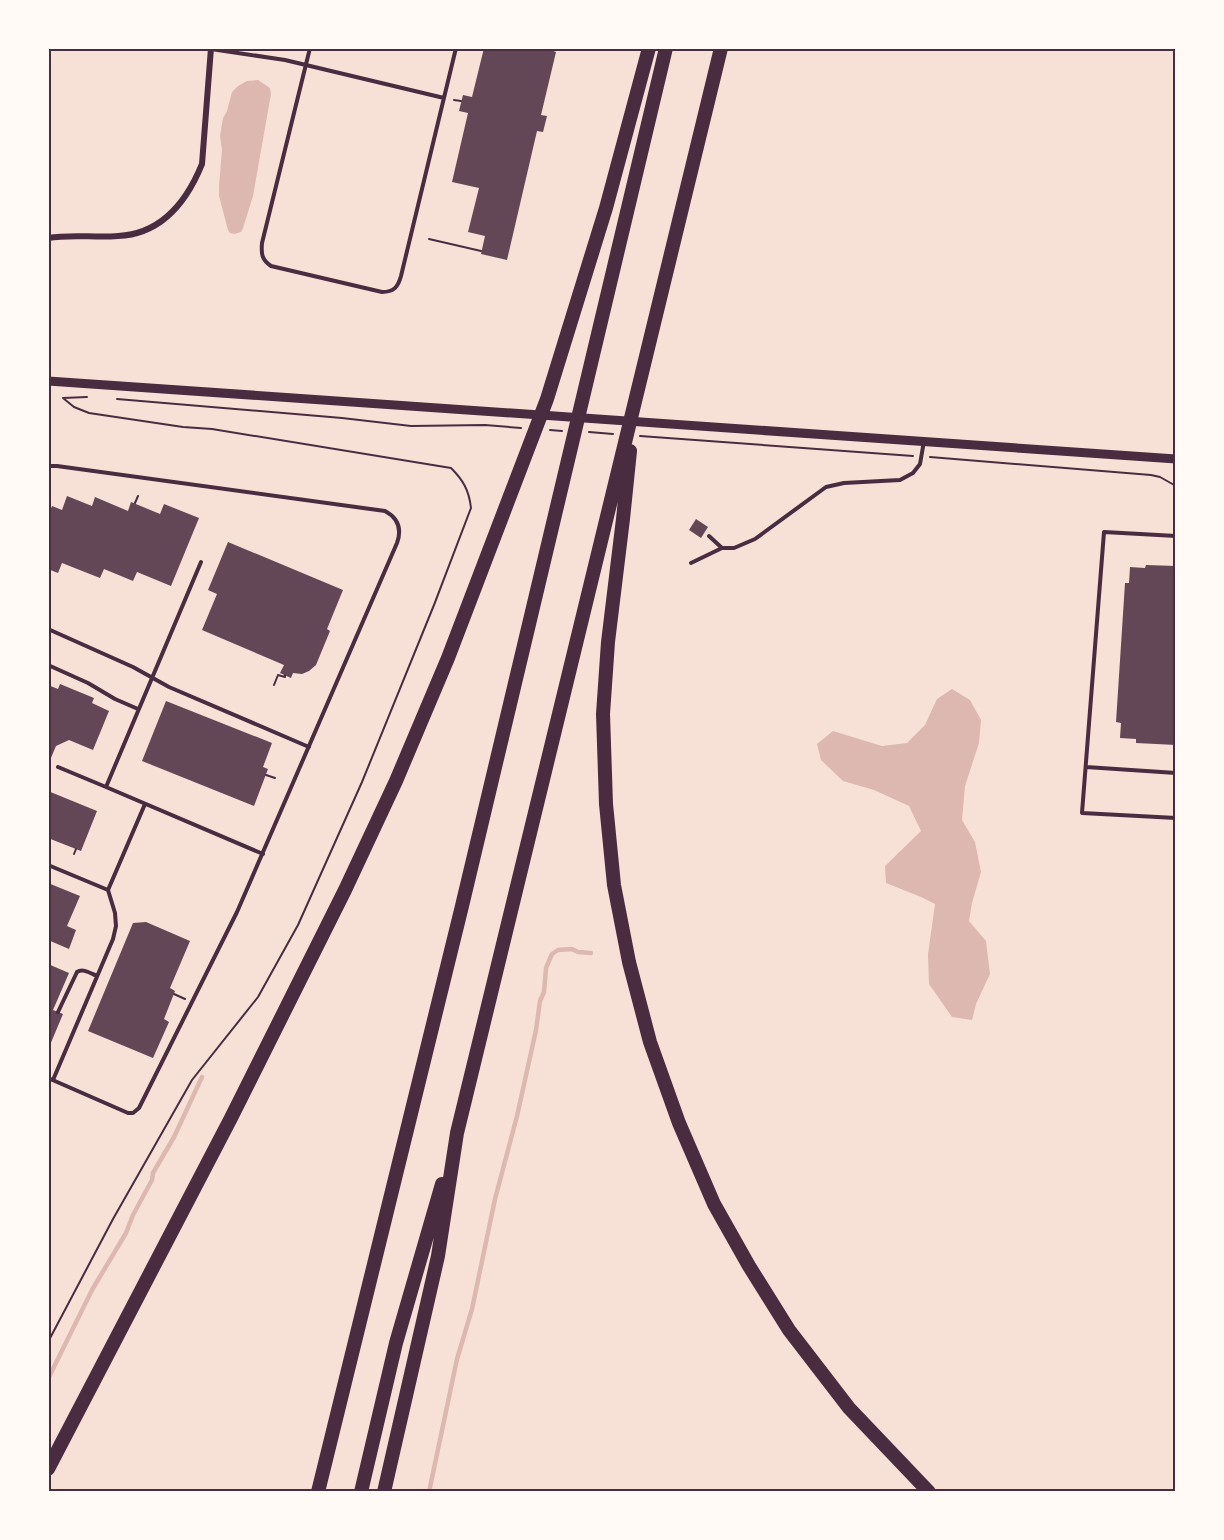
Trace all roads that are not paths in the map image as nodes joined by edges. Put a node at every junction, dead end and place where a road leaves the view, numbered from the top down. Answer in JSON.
{"nodes":[{"id":1,"x":211,"y":48,"type":"edge"},
{"id":2,"x":310,"y":48,"type":"edge"},
{"id":3,"x":456,"y":48,"type":"edge"},
{"id":4,"x":649,"y":48,"type":"edge"},
{"id":5,"x":666,"y":48,"type":"edge"},
{"id":6,"x":721,"y":48,"type":"edge"},
{"id":7,"x":305,"y":65,"type":"junction"},
{"id":8,"x":444,"y":98,"type":"junction"},
{"id":9,"x":48,"y":238,"type":"edge"},
{"id":10,"x":48,"y":381,"type":"edge"},
{"id":11,"x":633,"y":412,"type":"junction"},
{"id":12,"x":925,"y":440,"type":"junction"},
{"id":13,"x":1176,"y":459,"type":"edge"},
{"id":14,"x":48,"y":466,"type":"edge"},
{"id":15,"x":709,"y":536,"type":"dead end"},
{"id":16,"x":1176,"y":536,"type":"edge"},
{"id":17,"x":722,"y":548,"type":"junction"},
{"id":18,"x":201,"y":562,"type":"dead end"},
{"id":19,"x":692,"y":563,"type":"dead end"},
{"id":20,"x":48,"y":629,"type":"edge"},
{"id":21,"x":48,"y":665,"type":"edge"},
{"id":22,"x":152,"y":678,"type":"junction"},
{"id":23,"x":138,"y":709,"type":"junction"},
{"id":24,"x":309,"y":747,"type":"junction"},
{"id":25,"x":58,"y":767,"type":"dead end"},
{"id":26,"x":1086,"y":767,"type":"junction"},
{"id":27,"x":1176,"y":773,"type":"edge"},
{"id":28,"x":105,"y":787,"type":"junction"},
{"id":29,"x":145,"y":804,"type":"junction"},
{"id":30,"x":1176,"y":819,"type":"edge"},
{"id":31,"x":263,"y":854,"type":"junction"},
{"id":32,"x":48,"y":866,"type":"edge"},
{"id":33,"x":108,"y":891,"type":"junction"},
{"id":34,"x":97,"y":976,"type":"junction"},
{"id":35,"x":58,"y":1012,"type":"dead end"},
{"id":36,"x":50,"y":1079,"type":"edge"},
{"id":37,"x":458,"y":1133,"type":"junction"},
{"id":38,"x":48,"y":1469,"type":"edge"},
{"id":39,"x":318,"y":1492,"type":"edge"},
{"id":40,"x":361,"y":1492,"type":"edge"},
{"id":41,"x":384,"y":1492,"type":"edge"},
{"id":42,"x":929,"y":1492,"type":"edge"}],
"edges":[{"from":1,"to":7,"type":"lane"},
{"from":1,"to":9,"type":"street"},
{"from":2,"to":7,"type":"lane"},
{"from":3,"to":8,"type":"lane"},
{"from":4,"to":38,"type":"highway"},
{"from":5,"to":39,"type":"highway"},
{"from":6,"to":11,"type":"highway"},
{"from":7,"to":8,"type":"lane"},
{"from":7,"to":8,"type":"lane"},
{"from":10,"to":12,"type":"street"},
{"from":11,"to":37,"type":"highway"},
{"from":11,"to":42,"type":"highway"},
{"from":12,"to":13,"type":"street"},
{"from":12,"to":17,"type":"lane"},
{"from":14,"to":24,"type":"lane"},
{"from":15,"to":17,"type":"lane"},
{"from":16,"to":26,"type":"lane"},
{"from":17,"to":19,"type":"lane"},
{"from":18,"to":22,"type":"lane"},
{"from":20,"to":22,"type":"lane"},
{"from":21,"to":23,"type":"lane"},
{"from":22,"to":23,"type":"lane"},
{"from":22,"to":24,"type":"lane"},
{"from":23,"to":28,"type":"lane"},
{"from":24,"to":31,"type":"lane"},
{"from":25,"to":28,"type":"lane"},
{"from":26,"to":27,"type":"lane"},
{"from":26,"to":30,"type":"lane"},
{"from":28,"to":29,"type":"lane"},
{"from":29,"to":31,"type":"lane"},
{"from":29,"to":33,"type":"lane"},
{"from":31,"to":36,"type":"lane"},
{"from":32,"to":33,"type":"lane"},
{"from":33,"to":34,"type":"lane"},
{"from":34,"to":35,"type":"lane"},
{"from":34,"to":36,"type":"lane"},
{"from":37,"to":40,"type":"highway"},
{"from":37,"to":41,"type":"highway"}]}
